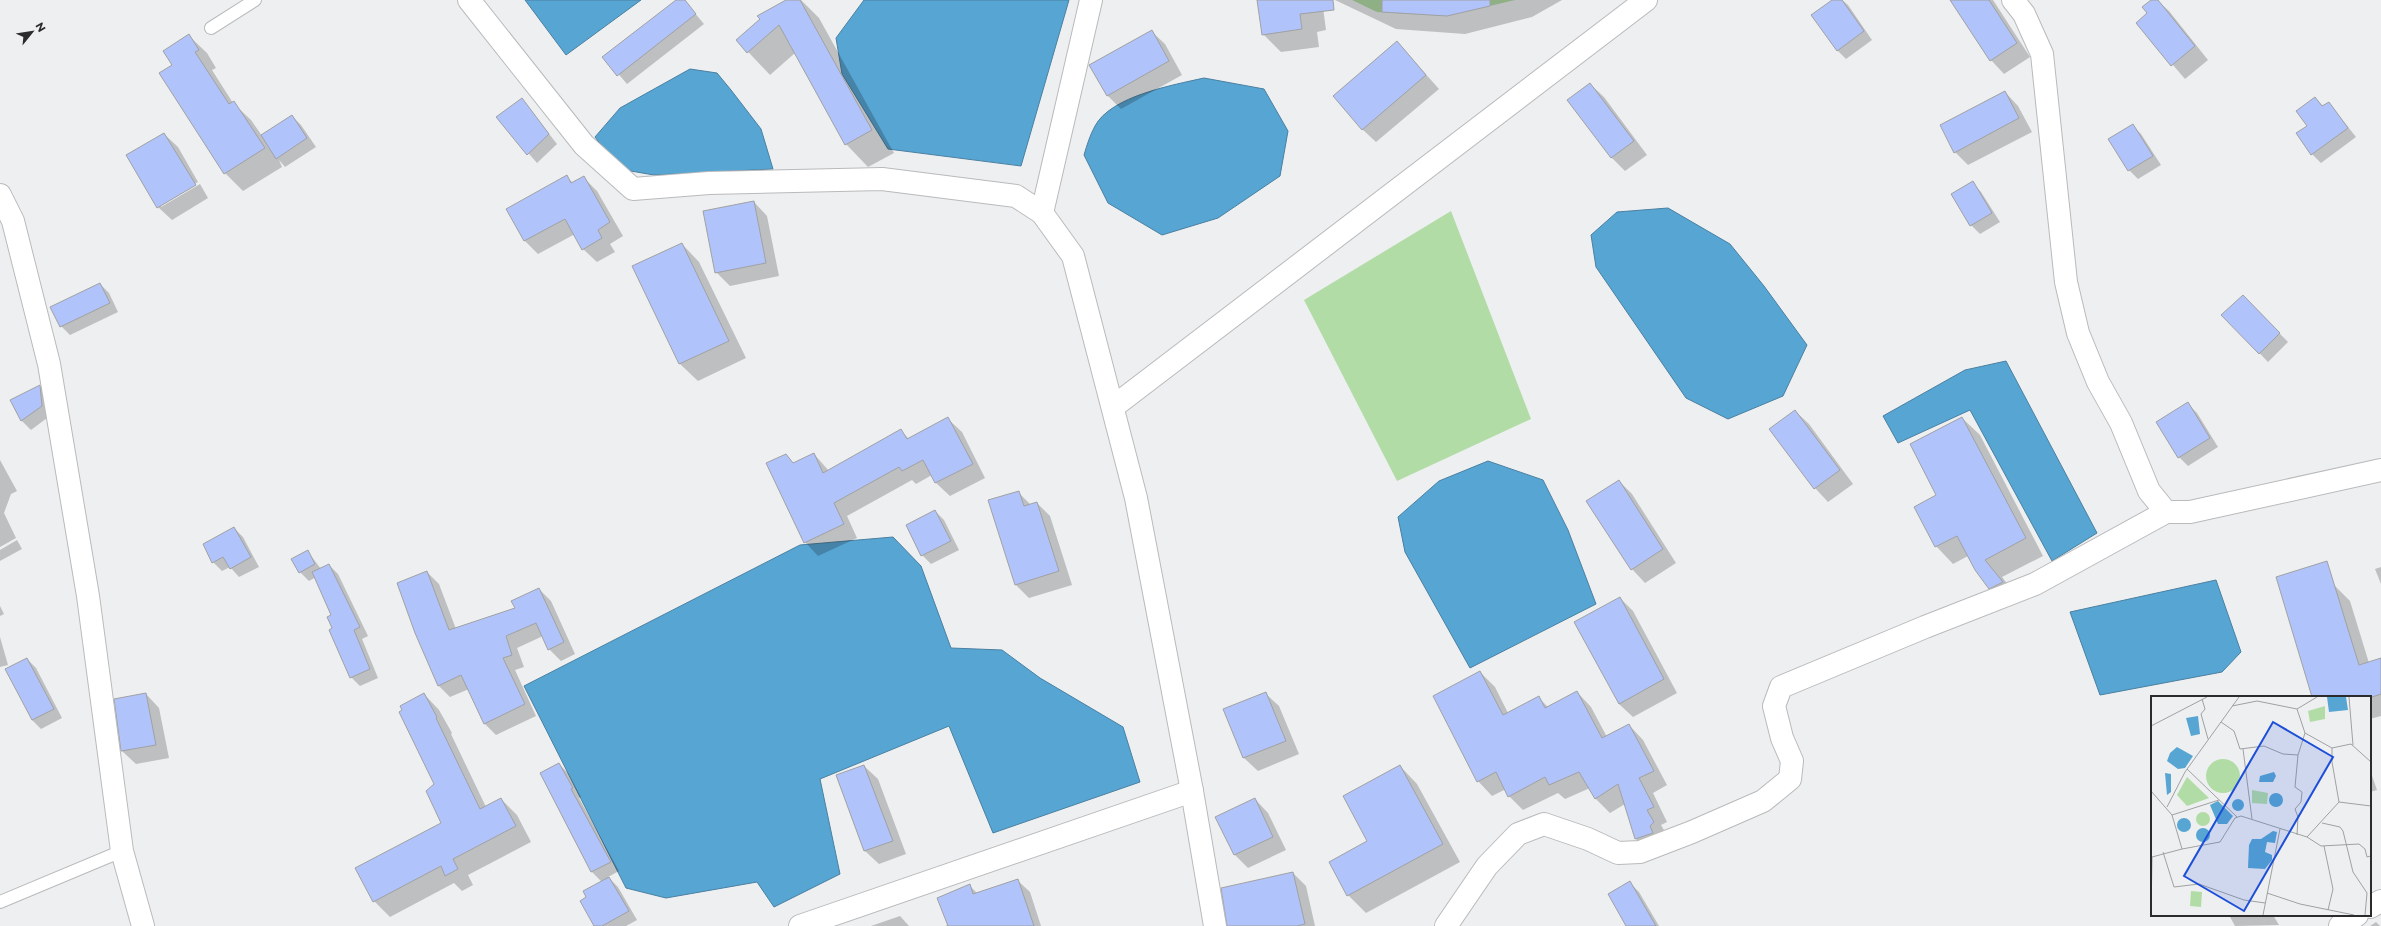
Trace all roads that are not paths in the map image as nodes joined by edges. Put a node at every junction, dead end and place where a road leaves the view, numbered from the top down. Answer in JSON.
{"nodes":[{"id":1,"x":255,"y":0,"type":"edge"},
{"id":2,"x":468,"y":0,"type":"edge"},
{"id":3,"x":1092,"y":0,"type":"edge"},
{"id":4,"x":1646,"y":0,"type":"edge"},
{"id":5,"x":2013,"y":0,"type":"edge"},
{"id":6,"x":211,"y":28,"type":"dead end"},
{"id":7,"x":0,"y":195,"type":"edge"},
{"id":8,"x":1042,"y":212,"type":"junction"},
{"id":9,"x":1113,"y":407,"type":"junction"},
{"id":10,"x":2381,"y":470,"type":"edge"},
{"id":11,"x":2166,"y":512,"type":"junction"},
{"id":12,"x":1192,"y":790,"type":"junction"},
{"id":13,"x":122,"y":851,"type":"junction"},
{"id":14,"x":2381,"y":900,"type":"edge"},
{"id":15,"x":0,"y":902,"type":"edge"},
{"id":16,"x":2371,"y":906,"type":"edge"},
{"id":17,"x":2356,"y":916,"type":"edge"},
{"id":18,"x":143,"y":926,"type":"edge"},
{"id":19,"x":800,"y":926,"type":"edge"},
{"id":20,"x":1215,"y":926,"type":"edge"},
{"id":21,"x":1446,"y":926,"type":"edge"},
{"id":22,"x":2340,"y":926,"type":"edge"}],
"edges":[{"from":1,"to":6,"type":"lane"},
{"from":2,"to":8,"type":"street"},
{"from":3,"to":8,"type":"street"},
{"from":4,"to":9,"type":"street"},
{"from":5,"to":11,"type":"street"},
{"from":7,"to":13,"type":"street"},
{"from":8,"to":9,"type":"street"},
{"from":9,"to":12,"type":"street"},
{"from":10,"to":11,"type":"street"},
{"from":11,"to":21,"type":"street"},
{"from":12,"to":19,"type":"street"},
{"from":12,"to":20,"type":"street"},
{"from":13,"to":15,"type":"lane"},
{"from":13,"to":18,"type":"street"},
{"from":14,"to":16,"type":"street"},
{"from":17,"to":22,"type":"street"}]}
